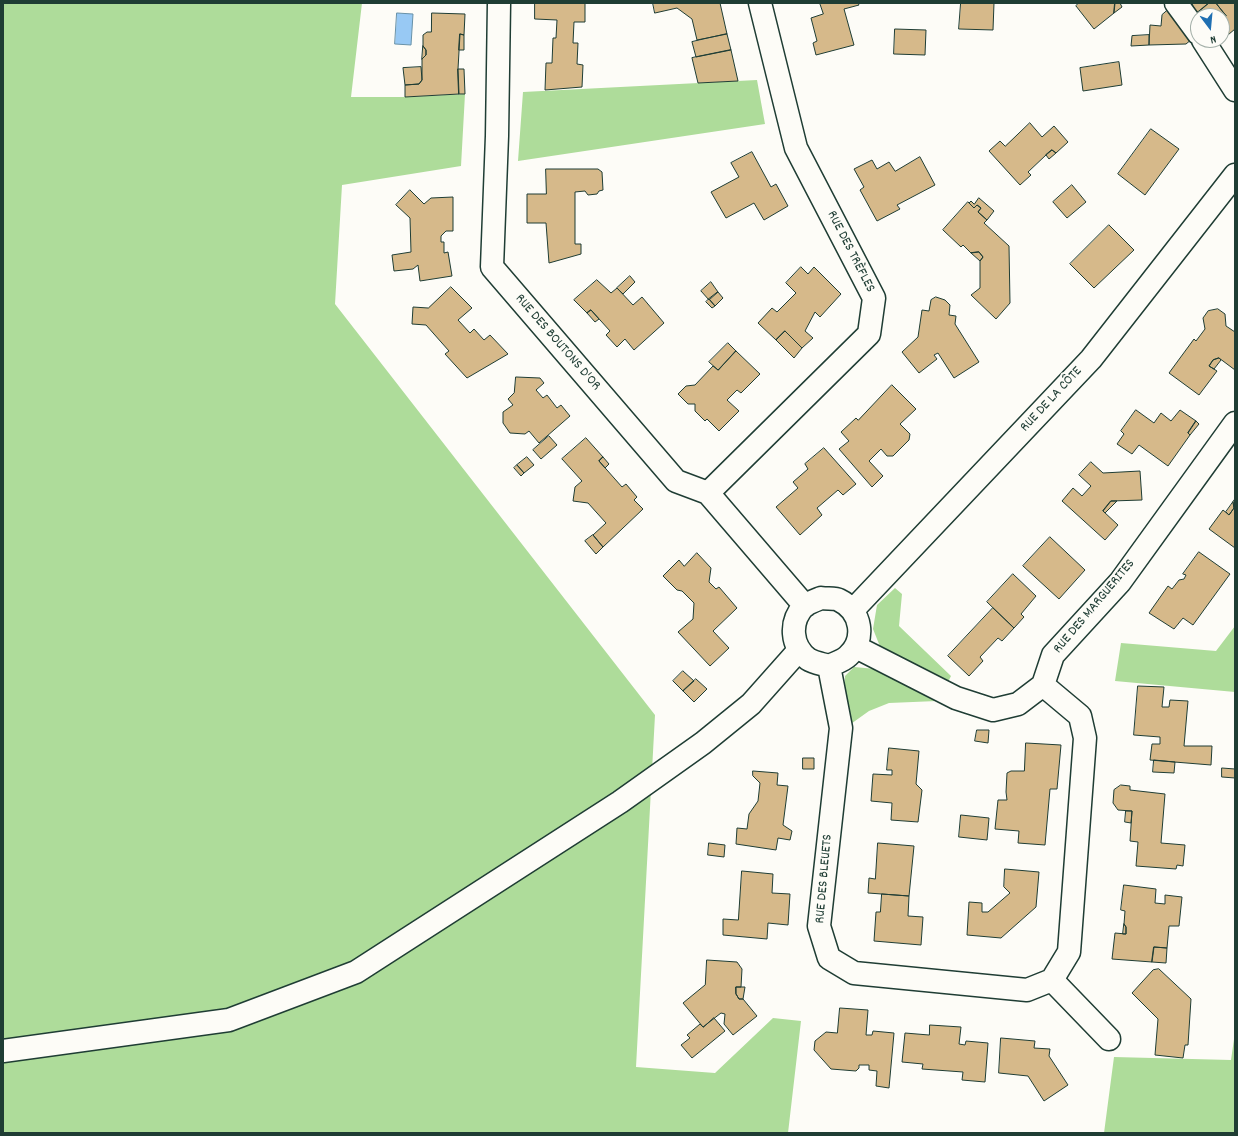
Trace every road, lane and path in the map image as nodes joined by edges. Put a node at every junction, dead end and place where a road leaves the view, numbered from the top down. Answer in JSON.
{"nodes":[{"id":1,"x":499,"y":3,"type":"edge"},
{"id":2,"x":760,"y":3,"type":"edge"},
{"id":3,"x":1176,"y":3,"type":"edge"},
{"id":4,"x":1190,"y":22,"type":"edge"},
{"id":5,"x":1208,"y":48,"type":"edge"},
{"id":6,"x":1235,"y":90,"type":"edge"},
{"id":7,"x":1235,"y":175,"type":"edge"},
{"id":8,"x":1235,"y":423,"type":"edge"},
{"id":9,"x":708,"y":493,"type":"junction"},
{"id":10,"x":805,"y":606,"type":"junction"},
{"id":11,"x":853,"y":610,"type":"junction"},
{"id":12,"x":856,"y":647,"type":"junction"},
{"id":13,"x":799,"y":650,"type":"junction"},
{"id":14,"x":829,"y":666,"type":"junction"},
{"id":15,"x":1043,"y":685,"type":"junction"},
{"id":16,"x":1052,"y":980,"type":"junction"},
{"id":17,"x":1109,"y":1039,"type":"dead end"},
{"id":18,"x":3,"y":1050,"type":"edge"}],
"edges":[{"from":1,"to":9,"type":"street","name":"RUE DES BOUTONS D'OR"},
{"from":2,"to":9,"type":"street","name":"RUE DES TRÈFLES"},
{"from":3,"to":4,"type":"street"},
{"from":5,"to":6,"type":"street"},
{"from":7,"to":11,"type":"street","name":"RUE DE LA CÔTE"},
{"from":8,"to":15,"type":"street","name":"RUE DES MARGUERITES"},
{"from":9,"to":10,"type":"street","name":"RUE DES BOUTONS D'OR"},
{"from":10,"to":11,"type":"street"},
{"from":10,"to":13,"type":"street"},
{"from":11,"to":12,"type":"street"},
{"from":12,"to":14,"type":"street"},
{"from":12,"to":15,"type":"street"},
{"from":13,"to":14,"type":"street"},
{"from":13,"to":18,"type":"street"},
{"from":14,"to":16,"type":"street","name":"RUE DES BLEUETS"},
{"from":15,"to":16,"type":"street"},
{"from":16,"to":17,"type":"street"}]}
